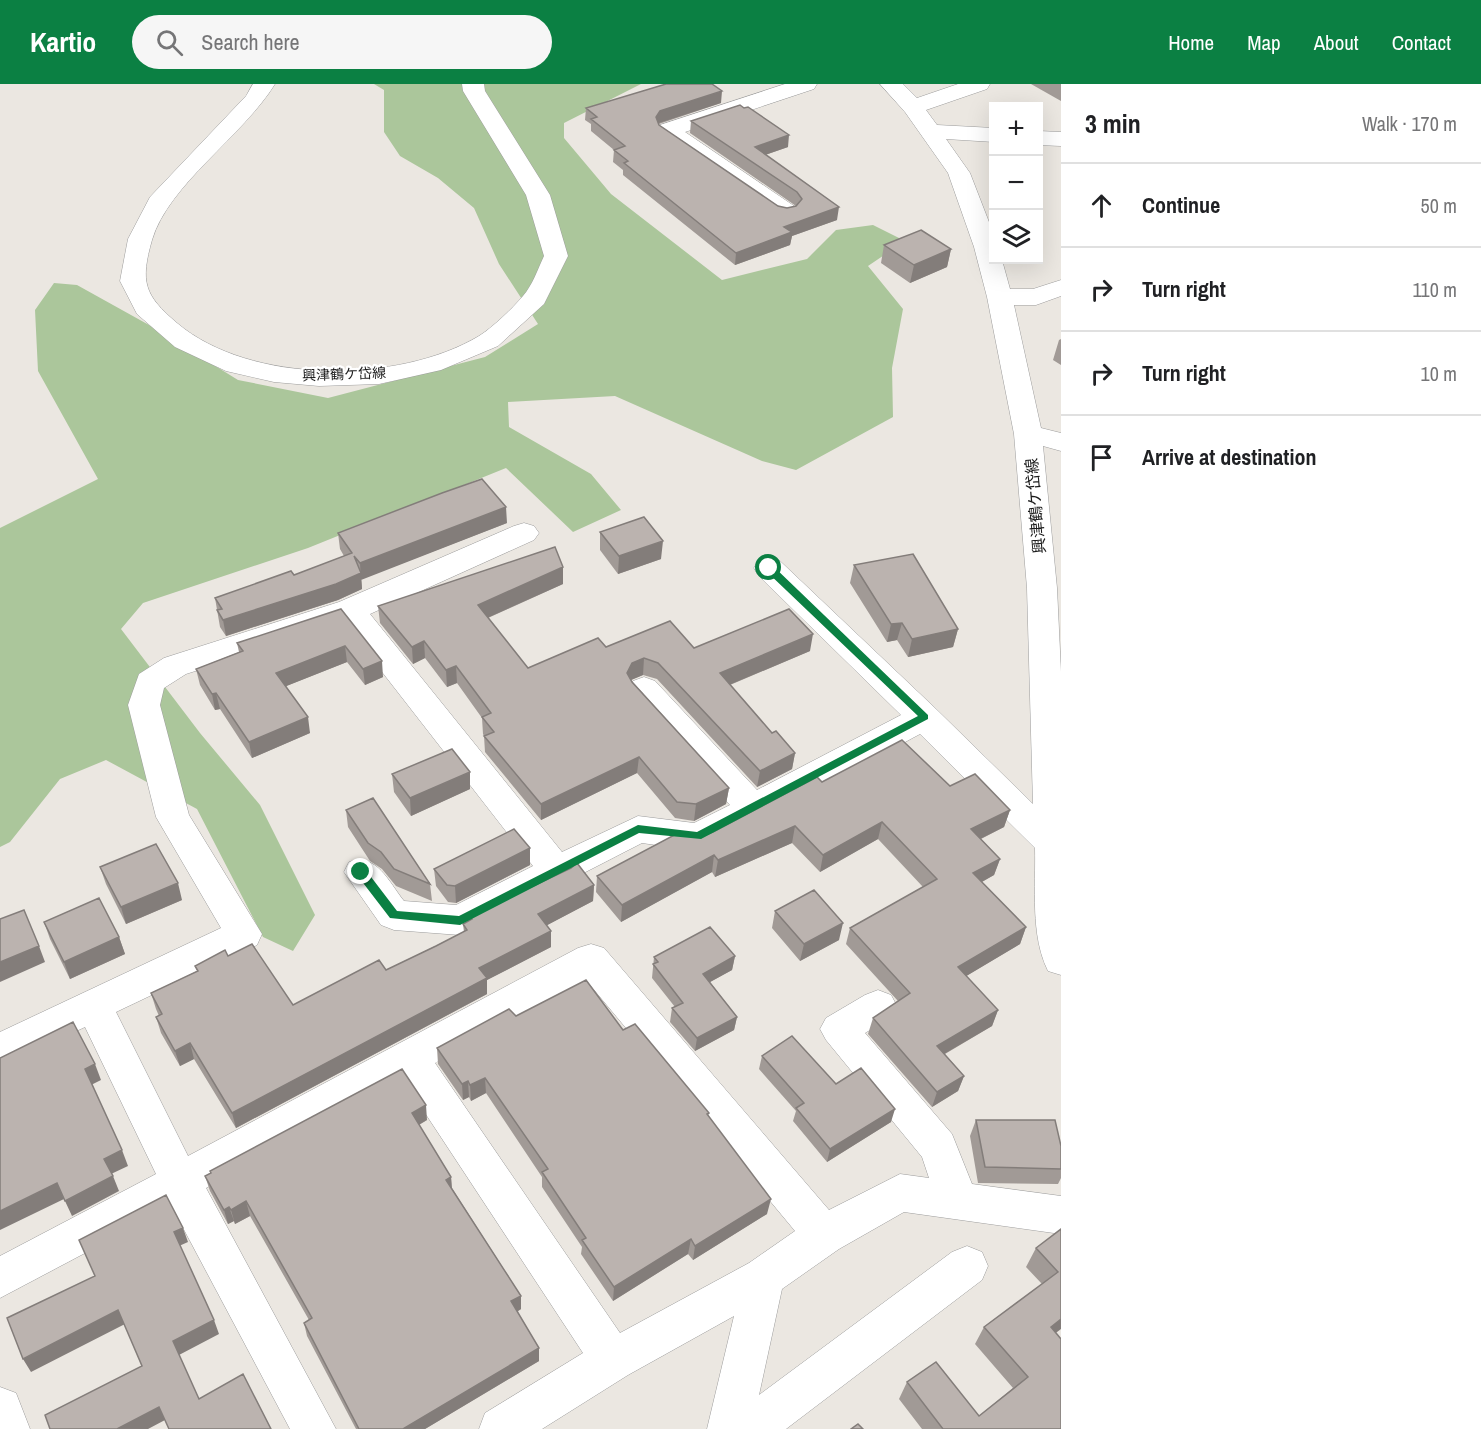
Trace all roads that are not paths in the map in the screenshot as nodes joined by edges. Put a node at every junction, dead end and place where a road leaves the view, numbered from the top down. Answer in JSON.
{"nodes":[{"id":1,"x":264,"y":84,"type":"edge"},
{"id":2,"x":473,"y":84,"type":"edge"},
{"id":3,"x":891,"y":84,"type":"edge"},
{"id":4,"x":979,"y":84,"type":"edge"},
{"id":5,"x":787,"y":86,"type":"edge"},
{"id":6,"x":914,"y":107,"type":"junction"},
{"id":7,"x":930,"y":131,"type":"junction"},
{"id":8,"x":989,"y":135,"type":"edge"},
{"id":9,"x":1043,"y":138,"type":"edge"},
{"id":10,"x":1061,"y":139,"type":"edge"},
{"id":11,"x":786,"y":211,"type":"edge"},
{"id":12,"x":1061,"y":287,"type":"edge"},
{"id":13,"x":1000,"y":297,"type":"junction"},
{"id":14,"x":1028,"y":434,"type":"junction"},
{"id":15,"x":1061,"y":442,"type":"edge"},
{"id":16,"x":524,"y":533,"type":"dead end"},
{"id":17,"x":769,"y":568,"type":"dead end"},
{"id":18,"x":350,"y":610,"type":"junction"},
{"id":19,"x":644,"y":689,"type":"dead end"},
{"id":20,"x":925,"y":717,"type":"junction"},
{"id":21,"x":753,"y":808,"type":"junction"},
{"id":22,"x":1057,"y":845,"type":"edge"},
{"id":23,"x":361,"y":872,"type":"dead end"},
{"id":24,"x":558,"y":872,"type":"junction"},
{"id":25,"x":1061,"y":960,"type":"edge"},
{"id":26,"x":878,"y":1006,"type":"dead end"},
{"id":27,"x":94,"y":1007,"type":"junction"},
{"id":28,"x":0,"y":1050,"type":"edge"},
{"id":29,"x":410,"y":1058,"type":"junction"},
{"id":30,"x":180,"y":1181,"type":"junction"},
{"id":31,"x":957,"y":1201,"type":"junction"},
{"id":32,"x":1061,"y":1215,"type":"edge"},
{"id":33,"x":824,"y":1235,"type":"junction"},
{"id":34,"x":967,"y":1266,"type":"dead end"},
{"id":35,"x":764,"y":1277,"type":"junction"},
{"id":36,"x":0,"y":1278,"type":"edge"},
{"id":37,"x":613,"y":1360,"type":"junction"},
{"id":38,"x":0,"y":1409,"type":"edge"},
{"id":39,"x":8,"y":1429,"type":"edge"},
{"id":40,"x":314,"y":1429,"type":"edge"},
{"id":41,"x":501,"y":1429,"type":"edge"},
{"id":42,"x":729,"y":1429,"type":"edge"},
{"id":43,"x":750,"y":1429,"type":"edge"}],
"edges":[{"from":1,"to":2,"type":"street","name":"興津鶴ケ岱線"},
{"from":3,"to":6,"type":"street","name":"興津鶴ケ岱線"},
{"from":4,"to":6,"type":"street"},
{"from":5,"to":11,"type":"street"},
{"from":6,"to":7,"type":"street","name":"興津鶴ケ岱線"},
{"from":7,"to":8,"type":"street"},
{"from":7,"to":13,"type":"street","name":"興津鶴ケ岱線"},
{"from":9,"to":10,"type":"street"},
{"from":12,"to":13,"type":"street"},
{"from":13,"to":14,"type":"street","name":"興津鶴ケ岱線"},
{"from":14,"to":15,"type":"street"},
{"from":14,"to":22,"type":"street","name":"興津鶴ケ岱線"},
{"from":16,"to":18,"type":"street"},
{"from":17,"to":20,"type":"street"},
{"from":18,"to":24,"type":"street"},
{"from":18,"to":27,"type":"street"},
{"from":19,"to":21,"type":"street"},
{"from":20,"to":21,"type":"street"},
{"from":20,"to":22,"type":"street"},
{"from":21,"to":24,"type":"street"},
{"from":22,"to":25,"type":"street","name":"興津鶴ケ岱線"},
{"from":23,"to":24,"type":"street"},
{"from":26,"to":31,"type":"street"},
{"from":27,"to":28,"type":"street"},
{"from":27,"to":30,"type":"street"},
{"from":29,"to":30,"type":"street"},
{"from":29,"to":33,"type":"street"},
{"from":29,"to":37,"type":"street"},
{"from":30,"to":36,"type":"street"},
{"from":30,"to":40,"type":"street"},
{"from":31,"to":32,"type":"street"},
{"from":31,"to":33,"type":"street"},
{"from":33,"to":35,"type":"street"},
{"from":34,"to":43,"type":"street"},
{"from":35,"to":37,"type":"street"},
{"from":35,"to":42,"type":"street"},
{"from":37,"to":41,"type":"street"},
{"from":38,"to":39,"type":"street"}]}
